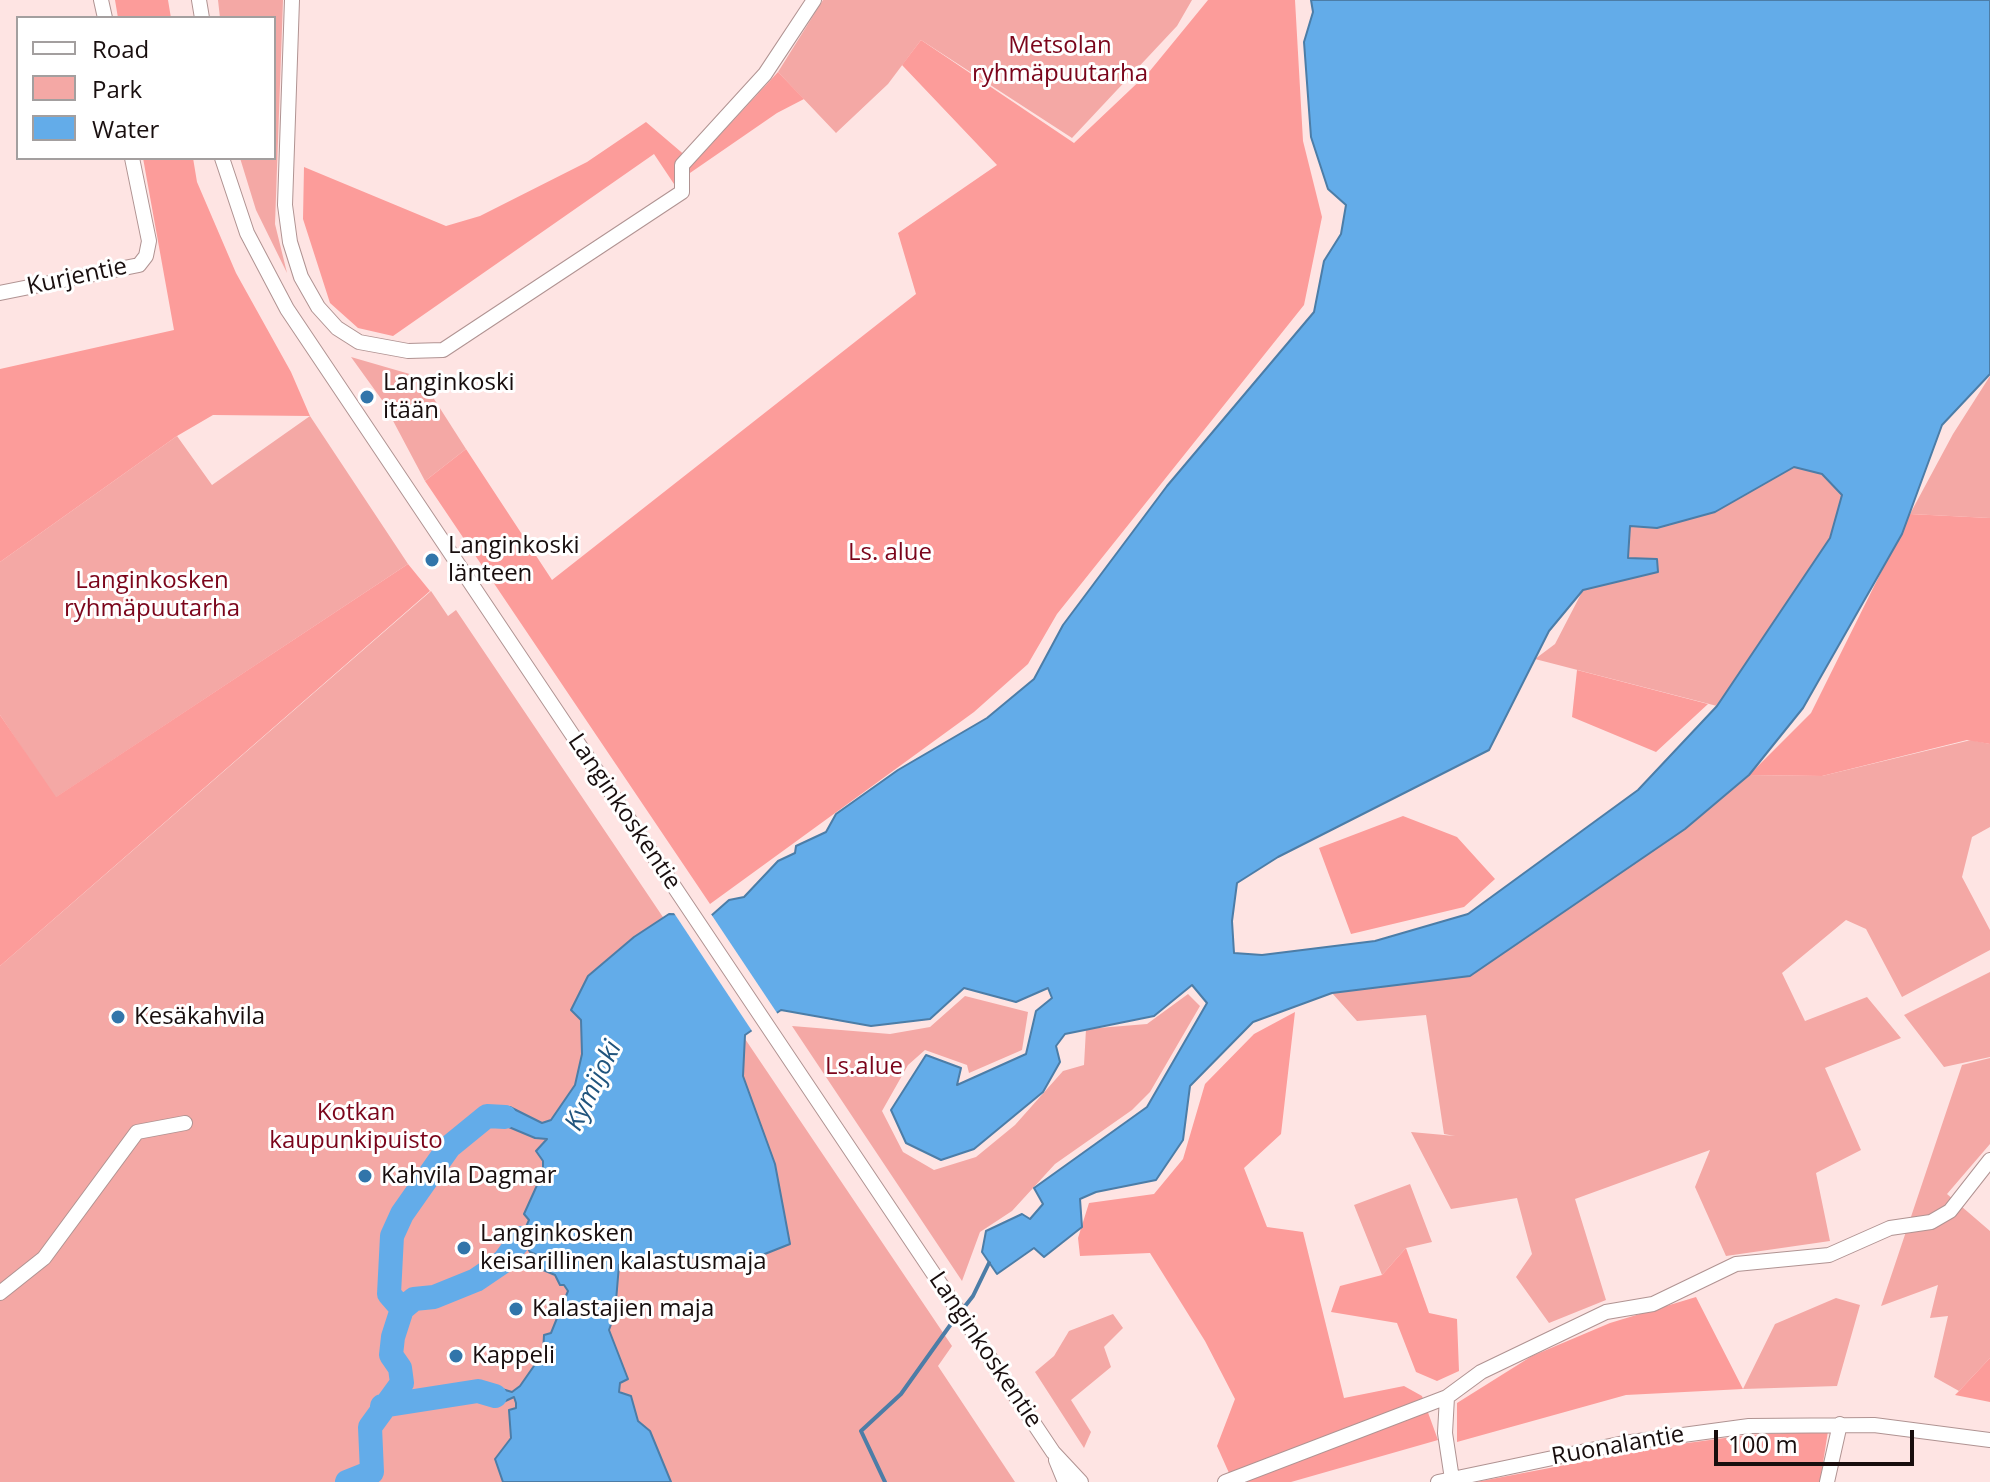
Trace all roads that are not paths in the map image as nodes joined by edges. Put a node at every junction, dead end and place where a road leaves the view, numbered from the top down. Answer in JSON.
{"nodes":[{"id":1,"x":292,"y":0,"type":"edge"},
{"id":2,"x":814,"y":0,"type":"edge"},
{"id":3,"x":132,"y":160,"type":"edge"},
{"id":4,"x":223,"y":160,"type":"edge"},
{"id":5,"x":0,"y":293,"type":"edge"},
{"id":6,"x":185,"y":1123,"type":"dead end"},
{"id":7,"x":1990,"y":1160,"type":"edge"},
{"id":8,"x":0,"y":1293,"type":"edge"},
{"id":9,"x":1447,"y":1397,"type":"junction"},
{"id":10,"x":1840,"y":1424,"type":"junction"},
{"id":11,"x":1990,"y":1440,"type":"edge"},
{"id":12,"x":1053,"y":1452,"type":"junction"},
{"id":13,"x":1445,"y":1480,"type":"edge"},
{"id":14,"x":1065,"y":1482,"type":"edge"},
{"id":15,"x":1081,"y":1482,"type":"edge"},
{"id":16,"x":1225,"y":1482,"type":"edge"},
{"id":17,"x":1827,"y":1482,"type":"edge"}],
"edges":[{"from":1,"to":2,"type":"street"},
{"from":3,"to":5,"type":"street","name":"Kurjentie"},
{"from":4,"to":12,"type":"street","name":"Langinkoskentie"},
{"from":6,"to":8,"type":"street"},
{"from":7,"to":9,"type":"street"},
{"from":9,"to":13,"type":"street"},
{"from":9,"to":16,"type":"street"},
{"from":10,"to":11,"type":"street","name":"Ruonalantie"},
{"from":10,"to":13,"type":"street","name":"Ruonalantie"},
{"from":10,"to":17,"type":"street"},
{"from":12,"to":14,"type":"street","name":"Langinkoskentie"},
{"from":12,"to":15,"type":"street","name":"Langinkoskentie"}]}
